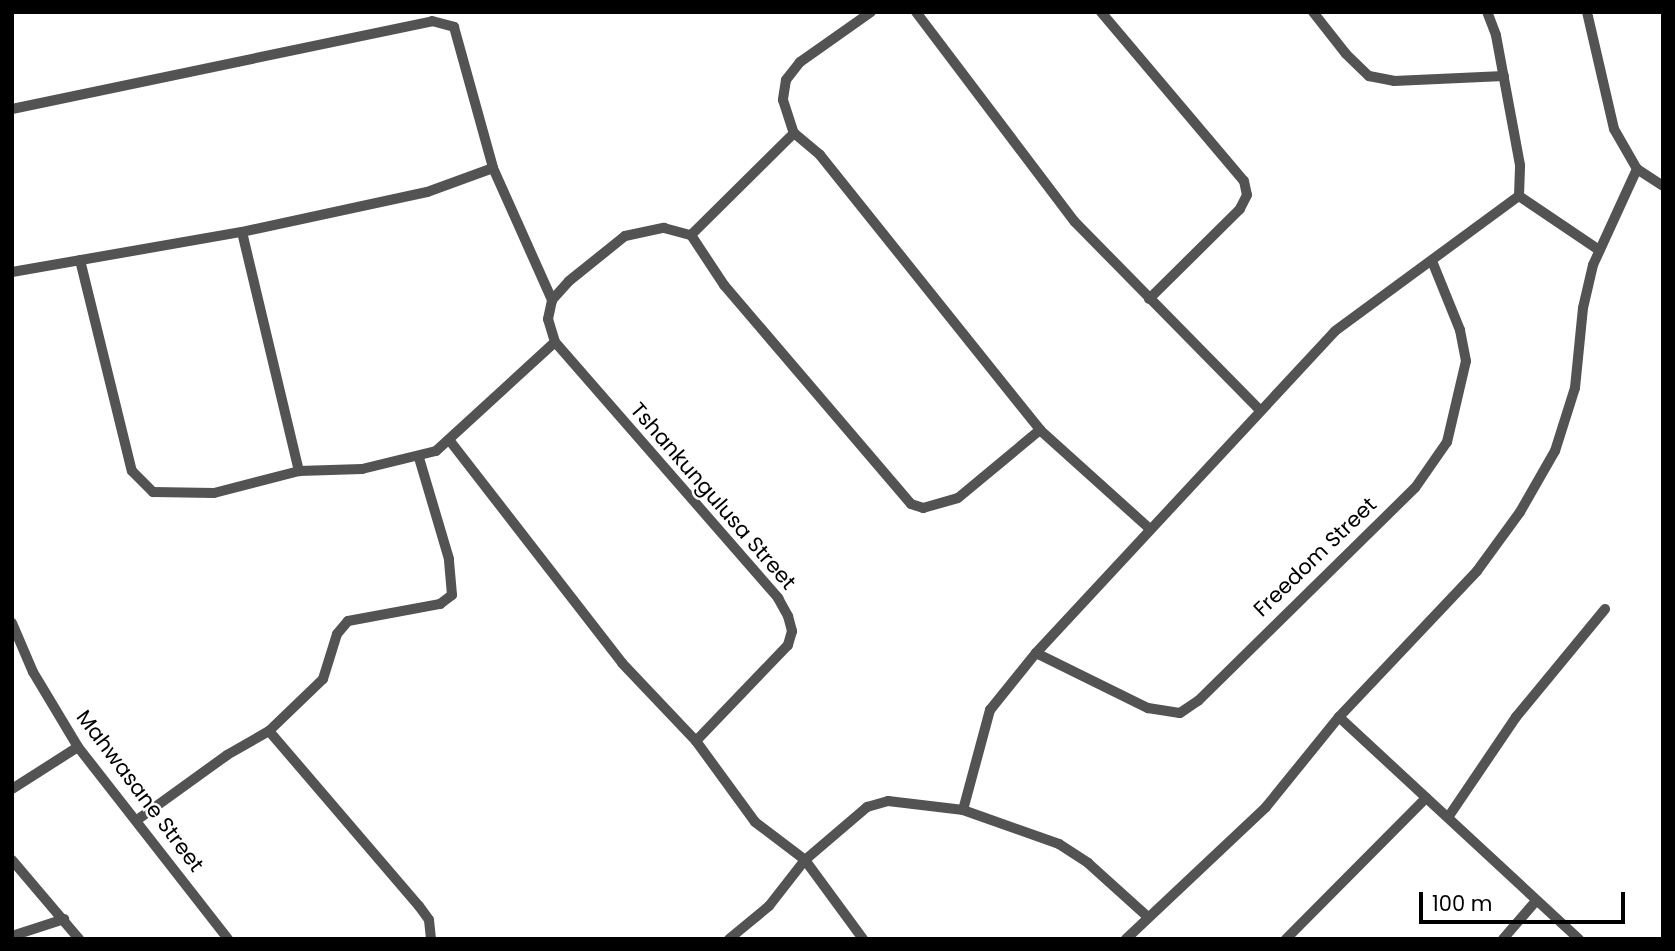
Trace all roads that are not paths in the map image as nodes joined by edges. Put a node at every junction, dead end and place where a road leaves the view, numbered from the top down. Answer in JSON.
{"nodes":[{"id":1,"x":871,"y":12,"type":"edge"},
{"id":2,"x":916,"y":12,"type":"edge"},
{"id":3,"x":1101,"y":12,"type":"edge"},
{"id":4,"x":1313,"y":12,"type":"edge"},
{"id":5,"x":1487,"y":12,"type":"edge"},
{"id":6,"x":1587,"y":12,"type":"edge"},
{"id":7,"x":1504,"y":76,"type":"junction"},
{"id":8,"x":12,"y":109,"type":"edge"},
{"id":9,"x":794,"y":133,"type":"junction"},
{"id":10,"x":493,"y":168,"type":"junction"},
{"id":11,"x":1637,"y":169,"type":"junction"},
{"id":12,"x":1663,"y":186,"type":"edge"},
{"id":13,"x":1519,"y":196,"type":"junction"},
{"id":14,"x":242,"y":232,"type":"junction"},
{"id":15,"x":691,"y":235,"type":"junction"},
{"id":16,"x":1599,"y":250,"type":"junction"},
{"id":17,"x":80,"y":260,"type":"junction"},
{"id":18,"x":1432,"y":261,"type":"junction"},
{"id":19,"x":12,"y":272,"type":"edge"},
{"id":20,"x":1149,"y":299,"type":"junction"},
{"id":21,"x":552,"y":300,"type":"junction"},
{"id":22,"x":555,"y":342,"type":"junction"},
{"id":23,"x":1260,"y":410,"type":"junction"},
{"id":24,"x":1040,"y":430,"type":"junction"},
{"id":25,"x":450,"y":441,"type":"junction"},
{"id":26,"x":419,"y":458,"type":"junction"},
{"id":27,"x":299,"y":471,"type":"junction"},
{"id":28,"x":1149,"y":528,"type":"junction"},
{"id":29,"x":1605,"y":609,"type":"dead end"},
{"id":30,"x":12,"y":623,"type":"edge"},
{"id":31,"x":1036,"y":653,"type":"junction"},
{"id":32,"x":1339,"y":717,"type":"junction"},
{"id":33,"x":269,"y":731,"type":"junction"},
{"id":34,"x":696,"y":741,"type":"junction"},
{"id":35,"x":78,"y":747,"type":"junction"},
{"id":36,"x":12,"y":789,"type":"edge"},
{"id":37,"x":1426,"y":798,"type":"junction"},
{"id":38,"x":964,"y":810,"type":"junction"},
{"id":39,"x":1449,"y":816,"type":"junction"},
{"id":40,"x":137,"y":820,"type":"junction"},
{"id":41,"x":12,"y":860,"type":"edge"},
{"id":42,"x":805,"y":860,"type":"junction"},
{"id":43,"x":1535,"y":902,"type":"junction"},
{"id":44,"x":1148,"y":917,"type":"junction"},
{"id":45,"x":64,"y":919,"type":"junction"},
{"id":46,"x":12,"y":936,"type":"edge"},
{"id":47,"x":79,"y":939,"type":"edge"},
{"id":48,"x":228,"y":939,"type":"edge"},
{"id":49,"x":431,"y":939,"type":"edge"},
{"id":50,"x":729,"y":939,"type":"edge"},
{"id":51,"x":863,"y":939,"type":"edge"},
{"id":52,"x":1126,"y":939,"type":"edge"},
{"id":53,"x":1286,"y":939,"type":"edge"},
{"id":54,"x":1503,"y":939,"type":"edge"},
{"id":55,"x":1579,"y":939,"type":"edge"}],
"edges":[{"from":1,"to":9,"type":"street"},
{"from":2,"to":20,"type":"street"},
{"from":3,"to":20,"type":"street"},
{"from":4,"to":7,"type":"street"},
{"from":5,"to":7,"type":"street"},
{"from":6,"to":11,"type":"street"},
{"from":7,"to":13,"type":"street"},
{"from":8,"to":10,"type":"street"},
{"from":9,"to":15,"type":"street"},
{"from":9,"to":24,"type":"street"},
{"from":10,"to":14,"type":"street"},
{"from":10,"to":21,"type":"street"},
{"from":11,"to":12,"type":"street"},
{"from":11,"to":16,"type":"street"},
{"from":13,"to":16,"type":"street"},
{"from":13,"to":18,"type":"street"},
{"from":14,"to":17,"type":"street"},
{"from":14,"to":27,"type":"street"},
{"from":15,"to":21,"type":"street"},
{"from":15,"to":24,"type":"street"},
{"from":16,"to":32,"type":"street"},
{"from":17,"to":19,"type":"street"},
{"from":17,"to":27,"type":"street"},
{"from":18,"to":23,"type":"street"},
{"from":18,"to":31,"type":"street","name":"Freedom Street"},
{"from":20,"to":23,"type":"street"},
{"from":21,"to":22,"type":"street"},
{"from":22,"to":25,"type":"street"},
{"from":22,"to":34,"type":"street","name":"Tshankungulusa Street"},
{"from":23,"to":28,"type":"street"},
{"from":24,"to":28,"type":"street"},
{"from":25,"to":26,"type":"street"},
{"from":25,"to":34,"type":"street"},
{"from":26,"to":27,"type":"street"},
{"from":26,"to":33,"type":"street"},
{"from":28,"to":31,"type":"street"},
{"from":29,"to":39,"type":"street"},
{"from":30,"to":35,"type":"street","name":"Mahwasane Street"},
{"from":31,"to":38,"type":"street"},
{"from":32,"to":37,"type":"street"},
{"from":32,"to":44,"type":"street"},
{"from":33,"to":40,"type":"street"},
{"from":33,"to":49,"type":"street"},
{"from":34,"to":42,"type":"street"},
{"from":35,"to":36,"type":"street"},
{"from":35,"to":40,"type":"street","name":"Mahwasane Street"},
{"from":37,"to":39,"type":"street"},
{"from":37,"to":53,"type":"street"},
{"from":38,"to":42,"type":"street"},
{"from":38,"to":44,"type":"street"},
{"from":39,"to":43,"type":"street"},
{"from":40,"to":48,"type":"street","name":"Mahwasane Street"},
{"from":41,"to":45,"type":"street"},
{"from":42,"to":50,"type":"street"},
{"from":42,"to":51,"type":"street"},
{"from":43,"to":54,"type":"street"},
{"from":43,"to":55,"type":"street"},
{"from":44,"to":52,"type":"street"},
{"from":45,"to":46,"type":"street"},
{"from":45,"to":47,"type":"street"}]}
